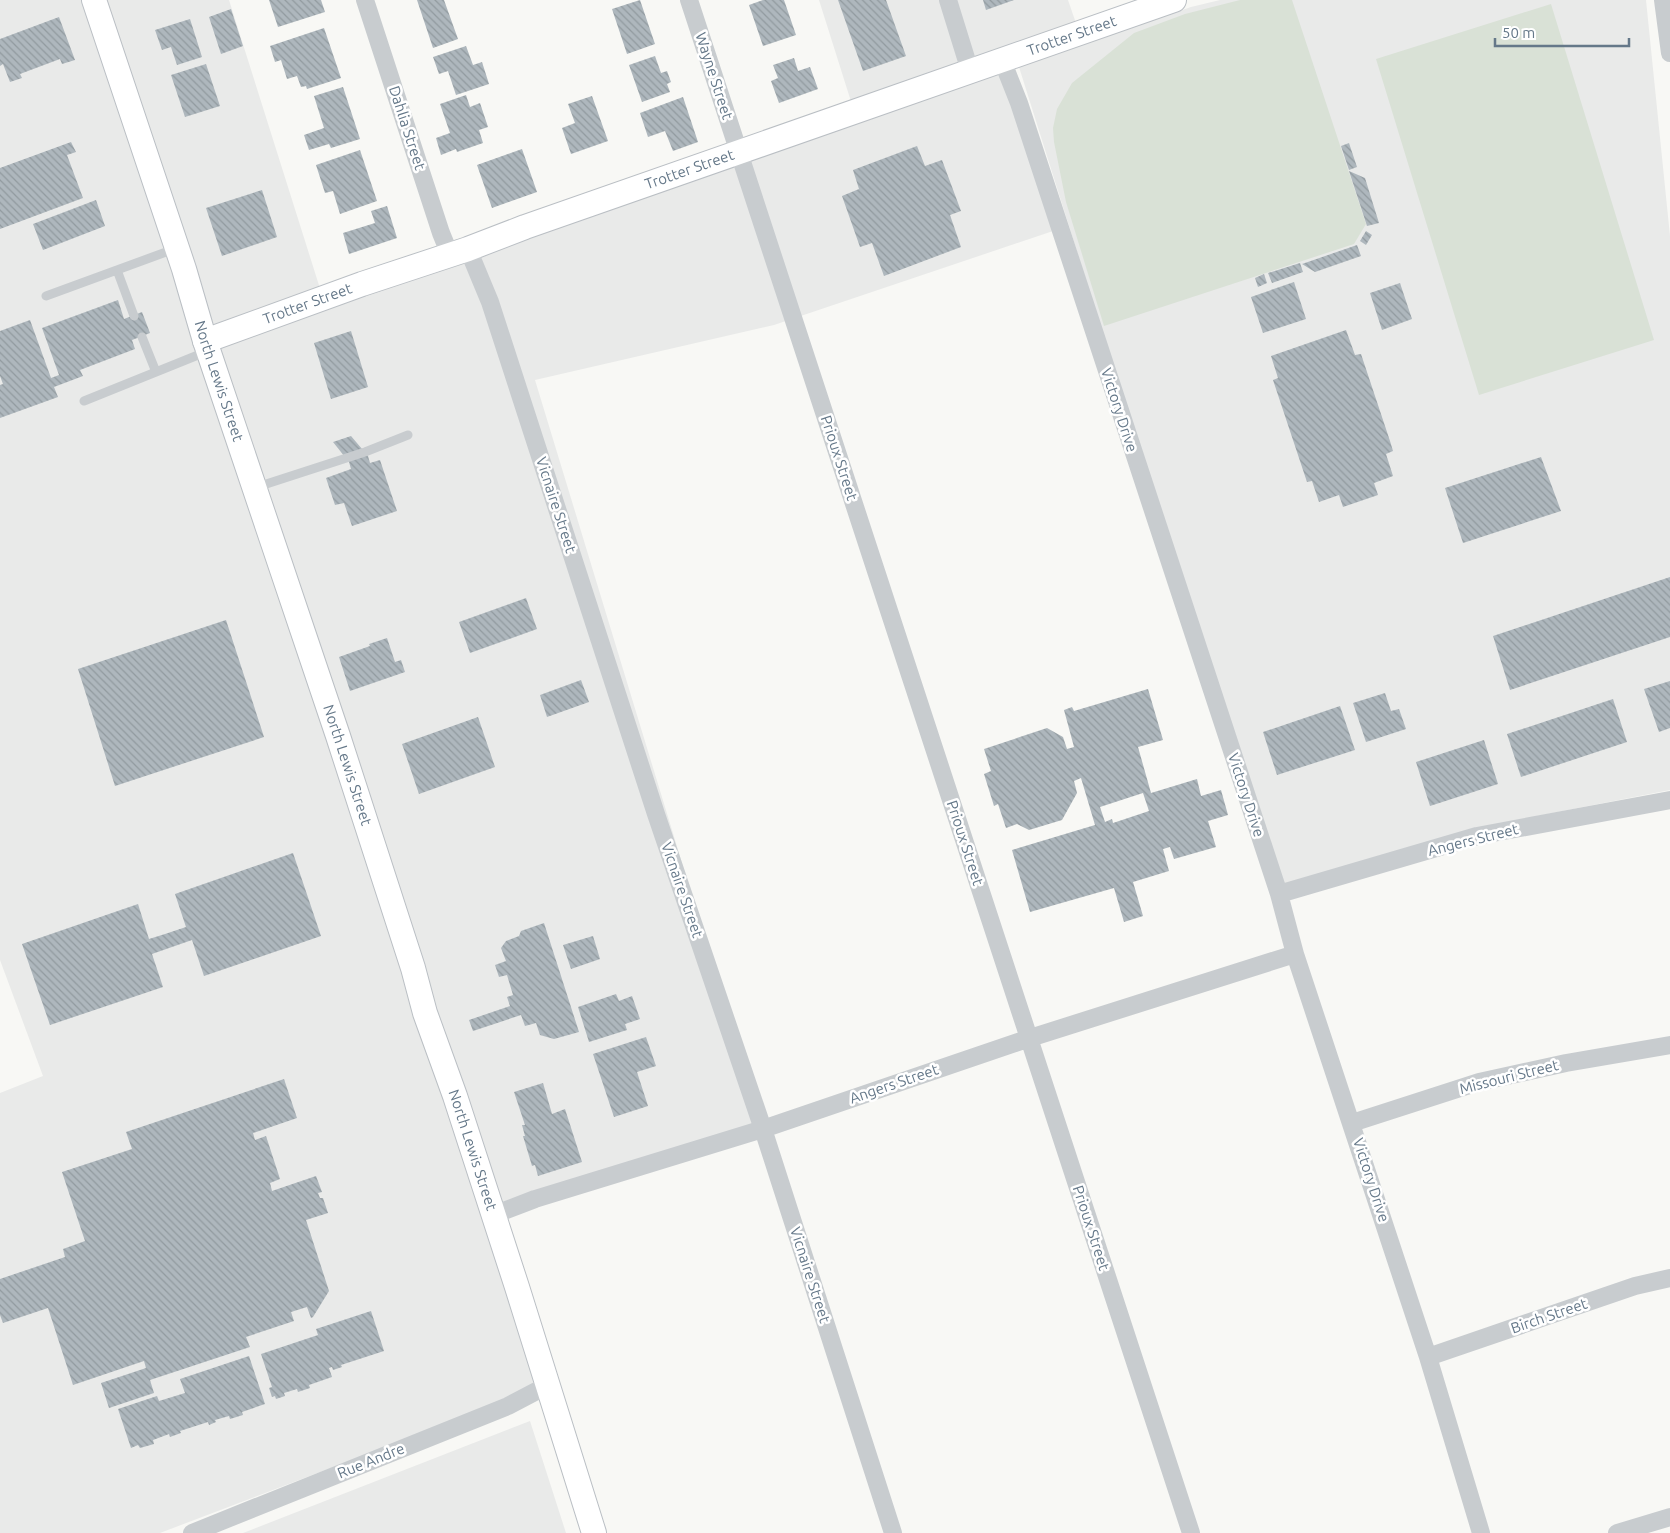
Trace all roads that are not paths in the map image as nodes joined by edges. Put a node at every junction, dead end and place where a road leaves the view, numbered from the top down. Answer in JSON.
{"nodes":[{"id":1,"x":94,"y":0,"type":"edge"},
{"id":2,"x":365,"y":0,"type":"edge"},
{"id":3,"x":689,"y":0,"type":"edge"},
{"id":4,"x":948,"y":0,"type":"edge"},
{"id":5,"x":1174,"y":0,"type":"edge"},
{"id":6,"x":1663,"y":0,"type":"edge"},
{"id":7,"x":1670,"y":53,"type":"edge"},
{"id":8,"x":1002,"y":60,"type":"junction"},
{"id":9,"x":970,"y":71,"type":"junction"},
{"id":10,"x":739,"y":153,"type":"junction"},
{"id":11,"x":177,"y":248,"type":"junction"},
{"id":12,"x":459,"y":252,"type":"junction"},
{"id":13,"x":117,"y":270,"type":"junction"},
{"id":14,"x":46,"y":296,"type":"dead end"},
{"id":15,"x":134,"y":316,"type":"dead end"},
{"id":16,"x":142,"y":337,"type":"dead end"},
{"id":17,"x":206,"y":346,"type":"junction"},
{"id":18,"x":156,"y":372,"type":"junction"},
{"id":19,"x":84,"y":401,"type":"dead end"},
{"id":20,"x":408,"y":436,"type":"dead end"},
{"id":21,"x":254,"y":488,"type":"junction"},
{"id":22,"x":1670,"y":800,"type":"edge"},
{"id":23,"x":1279,"y":894,"type":"junction"},
{"id":24,"x":1295,"y":954,"type":"junction"},
{"id":25,"x":1030,"y":1038,"type":"junction"},
{"id":26,"x":1670,"y":1045,"type":"edge"},
{"id":27,"x":1352,"y":1123,"type":"junction"},
{"id":28,"x":763,"y":1129,"type":"junction"},
{"id":29,"x":493,"y":1215,"type":"junction"},
{"id":30,"x":1670,"y":1278,"type":"edge"},
{"id":31,"x":1428,"y":1357,"type":"junction"},
{"id":32,"x":548,"y":1385,"type":"junction"},
{"id":33,"x":1670,"y":1517,"type":"edge"},
{"id":34,"x":192,"y":1533,"type":"edge"},
{"id":35,"x":594,"y":1533,"type":"edge"},
{"id":36,"x":893,"y":1533,"type":"edge"},
{"id":37,"x":1191,"y":1533,"type":"edge"},
{"id":38,"x":1481,"y":1533,"type":"edge"},
{"id":39,"x":1617,"y":1533,"type":"edge"}],
"edges":[{"from":1,"to":11,"type":"main road","name":"North Lewis Street"},
{"from":2,"to":12,"type":"street","name":"Dahlia Street"},
{"from":3,"to":10,"type":"street","name":"Wayne Street"},
{"from":4,"to":9,"type":"street"},
{"from":5,"to":8,"type":"main road","name":"Trotter Street"},
{"from":6,"to":7,"type":"street"},
{"from":8,"to":9,"type":"main road","name":"Trotter Street"},
{"from":8,"to":23,"type":"street","name":"Victory Drive"},
{"from":9,"to":10,"type":"main road","name":"Trotter Street"},
{"from":10,"to":12,"type":"main road","name":"Trotter Street"},
{"from":10,"to":25,"type":"street","name":"Prioux Street"},
{"from":11,"to":13,"type":"lane"},
{"from":11,"to":17,"type":"main road","name":"North Lewis Street"},
{"from":12,"to":17,"type":"main road","name":"Trotter Street"},
{"from":12,"to":28,"type":"street","name":"Vicnaire Street"},
{"from":13,"to":14,"type":"lane"},
{"from":13,"to":15,"type":"lane"},
{"from":16,"to":18,"type":"lane"},
{"from":17,"to":18,"type":"lane"},
{"from":17,"to":21,"type":"main road","name":"North Lewis Street"},
{"from":18,"to":19,"type":"lane"},
{"from":20,"to":21,"type":"lane"},
{"from":21,"to":29,"type":"main road","name":"North Lewis Street"},
{"from":22,"to":23,"type":"street","name":"Angers Street"},
{"from":23,"to":24,"type":"street","name":"Victory Drive"},
{"from":24,"to":25,"type":"street","name":"Angers Street"},
{"from":24,"to":27,"type":"street","name":"Victory Drive"},
{"from":25,"to":28,"type":"street","name":"Angers Street"},
{"from":25,"to":37,"type":"street","name":"Prioux Street"},
{"from":26,"to":27,"type":"street","name":"Missouri Street"},
{"from":27,"to":31,"type":"street","name":"Victory Drive"},
{"from":28,"to":29,"type":"street","name":"Angers Street"},
{"from":28,"to":36,"type":"street","name":"Vicnaire Street"},
{"from":29,"to":32,"type":"main road","name":"North Lewis Street"},
{"from":30,"to":31,"type":"street","name":"Birch Street"},
{"from":31,"to":38,"type":"street","name":"Victory Drive"},
{"from":32,"to":34,"type":"street","name":"Rue Andre"},
{"from":32,"to":35,"type":"main road","name":"North Lewis Street"},
{"from":33,"to":39,"type":"street"}]}
